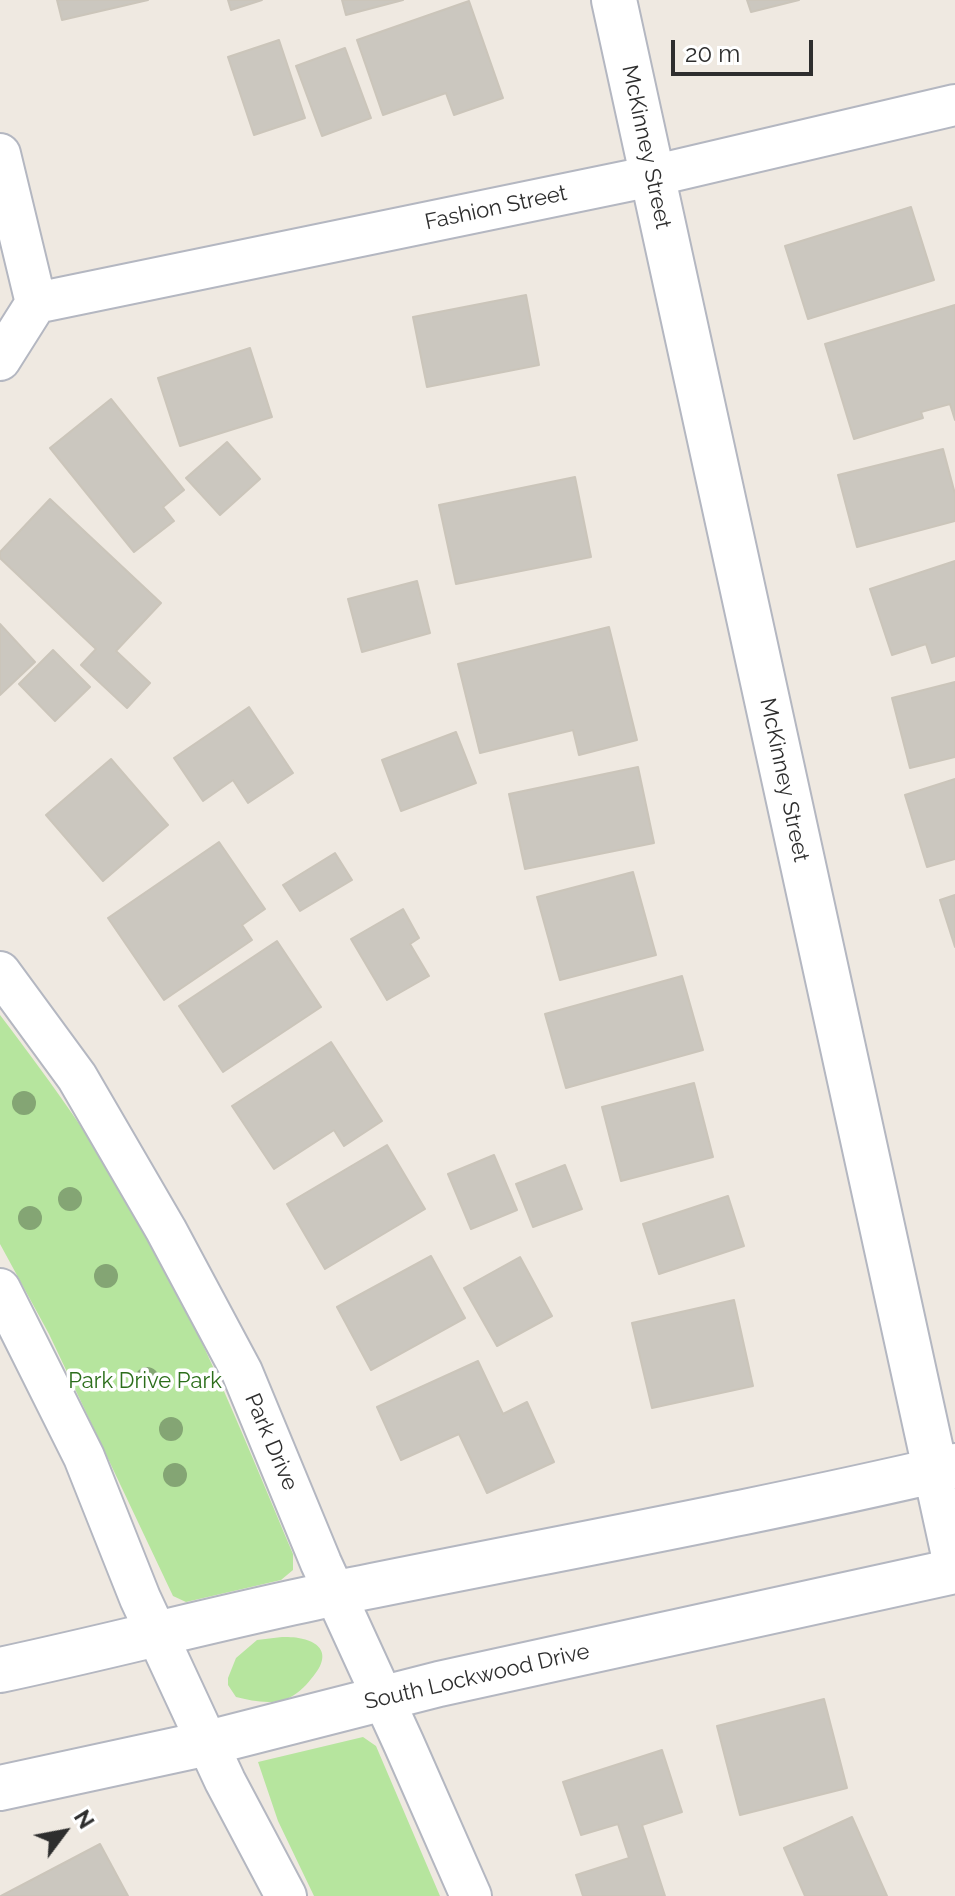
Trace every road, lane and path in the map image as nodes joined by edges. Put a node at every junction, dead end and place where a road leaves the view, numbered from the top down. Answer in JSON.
{"nodes":[{"id":1,"x":614,"y":0,"type":"edge"},
{"id":2,"x":955,"y":105,"type":"edge"},
{"id":3,"x":0,"y":154,"type":"edge"},
{"id":4,"x":652,"y":176,"type":"junction"},
{"id":5,"x":36,"y":303,"type":"junction"},
{"id":6,"x":0,"y":360,"type":"edge"},
{"id":7,"x":0,"y":972,"type":"edge"},
{"id":8,"x":0,"y":1289,"type":"edge"},
{"id":9,"x":945,"y":1468,"type":"edge"},
{"id":10,"x":955,"y":1560,"type":"edge"},
{"id":11,"x":955,"y":1571,"type":"edge"},
{"id":12,"x":336,"y":1593,"type":"junction"},
{"id":13,"x":158,"y":1634,"type":"junction"},
{"id":14,"x":0,"y":1670,"type":"edge"},
{"id":15,"x":383,"y":1697,"type":"junction"},
{"id":16,"x":208,"y":1743,"type":"junction"},
{"id":17,"x":0,"y":1788,"type":"edge"},
{"id":18,"x":286,"y":1896,"type":"edge"},
{"id":19,"x":471,"y":1896,"type":"edge"}],
"edges":[{"from":1,"to":4,"type":"main road","name":"McKinney Street"},
{"from":2,"to":4,"type":"street","name":"Fashion Street"},
{"from":3,"to":5,"type":"street"},
{"from":4,"to":5,"type":"street","name":"Fashion Street"},
{"from":4,"to":9,"type":"main road","name":"McKinney Street"},
{"from":5,"to":6,"type":"street"},
{"from":7,"to":12,"type":"street","name":"Park Drive"},
{"from":8,"to":13,"type":"street"},
{"from":9,"to":10,"type":"main road","name":"McKinney Street"},
{"from":9,"to":12,"type":"main road"},
{"from":11,"to":15,"type":"main road","name":"South Lockwood Drive"},
{"from":12,"to":13,"type":"main road"},
{"from":12,"to":15,"type":"street","name":"Park Drive"},
{"from":13,"to":14,"type":"main road"},
{"from":13,"to":16,"type":"street"},
{"from":15,"to":16,"type":"main road","name":"South Lockwood Drive"},
{"from":15,"to":19,"type":"street","name":"Park Drive"},
{"from":16,"to":17,"type":"main road","name":"South Lockwood Drive"},
{"from":16,"to":18,"type":"street"}]}
